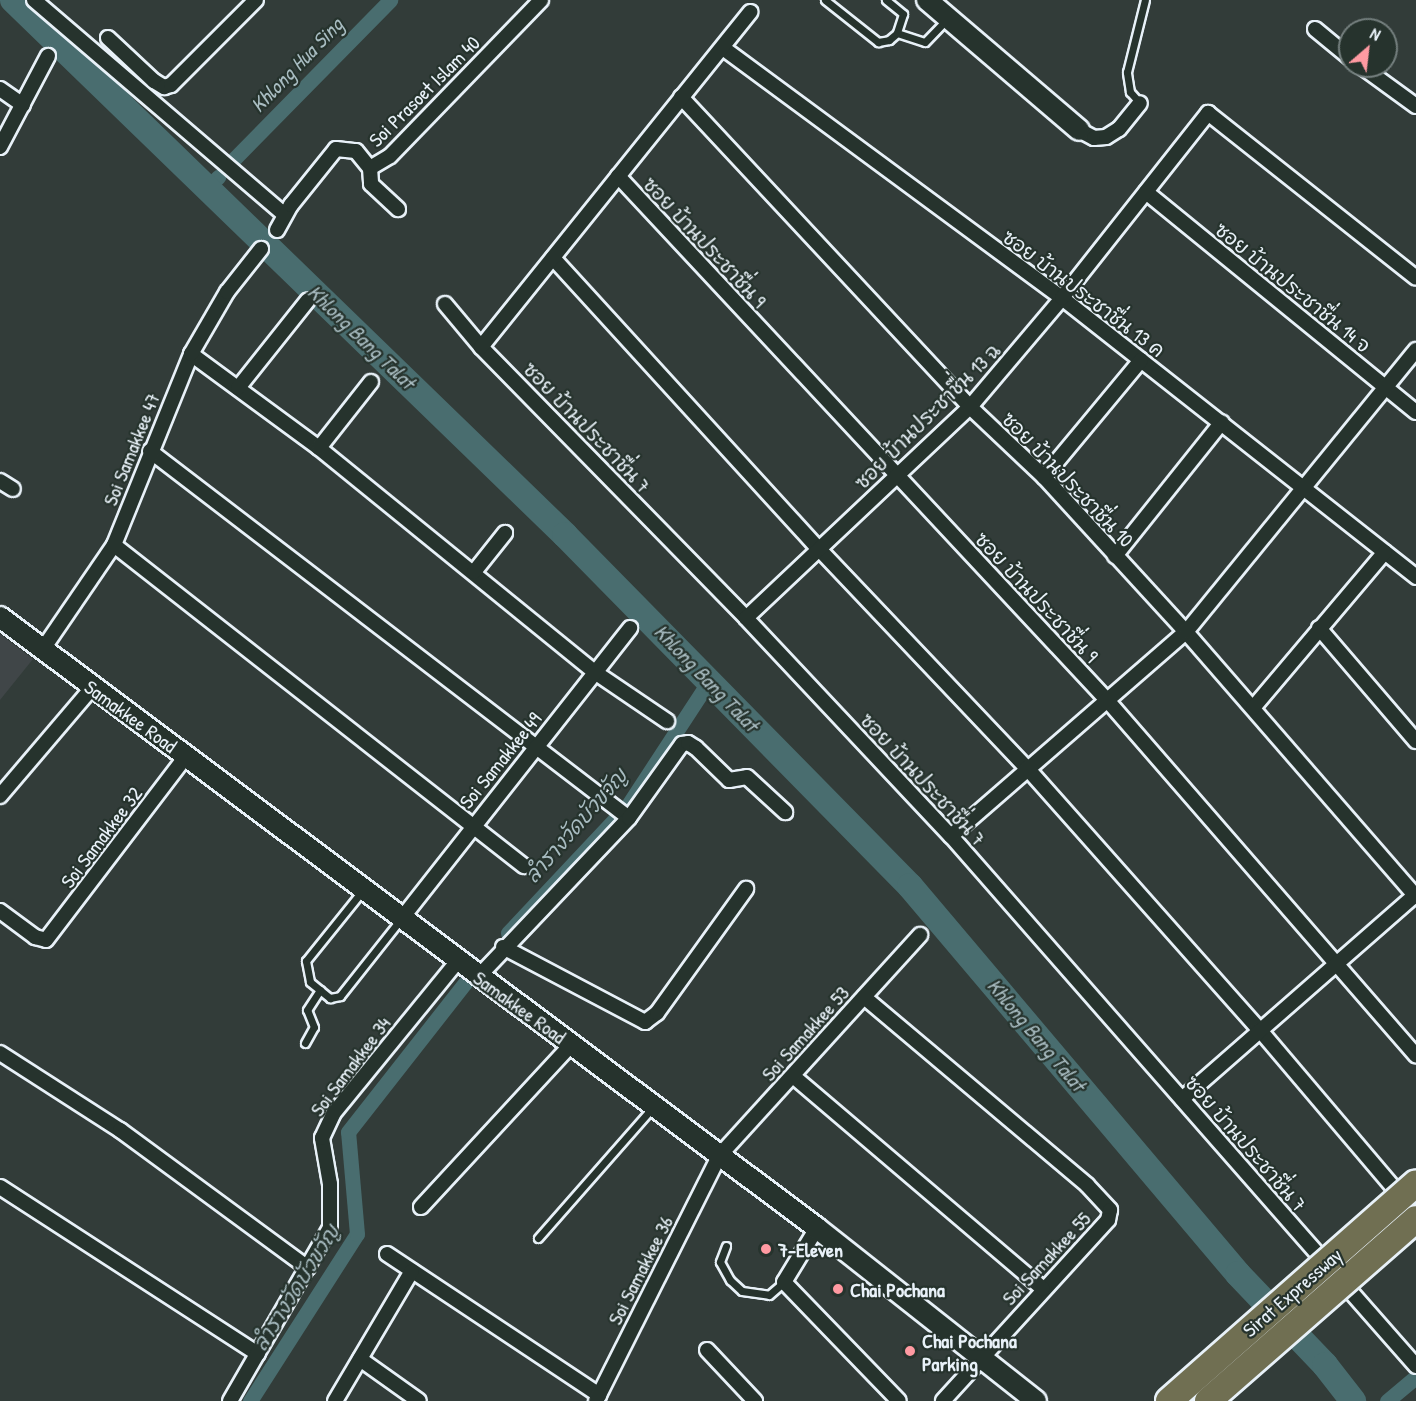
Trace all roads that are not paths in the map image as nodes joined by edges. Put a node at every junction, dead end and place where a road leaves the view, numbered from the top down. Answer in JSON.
{"nodes":[{"id":1,"x":34,"y":0,"type":"edge"},
{"id":2,"x":256,"y":0,"type":"edge"},
{"id":3,"x":541,"y":0,"type":"edge"},
{"id":4,"x":825,"y":0,"type":"edge"},
{"id":5,"x":886,"y":0,"type":"edge"},
{"id":6,"x":927,"y":0,"type":"edge"},
{"id":7,"x":1145,"y":0,"type":"edge"},
{"id":8,"x":750,"y":12,"type":"dead end"},
{"id":9,"x":948,"y":18,"type":"junction"},
{"id":10,"x":1315,"y":29,"type":"dead end"},
{"id":11,"x":897,"y":33,"type":"junction"},
{"id":12,"x":108,"y":38,"type":"dead end"},
{"id":13,"x":1338,"y":47,"type":"edge"},
{"id":14,"x":723,"y":48,"type":"junction"},
{"id":15,"x":48,"y":56,"type":"dead end"},
{"id":16,"x":1378,"y":78,"type":"edge"},
{"id":17,"x":0,"y":89,"type":"edge"},
{"id":18,"x":681,"y":97,"type":"junction"},
{"id":19,"x":1140,"y":104,"type":"joint"},
{"id":20,"x":23,"y":105,"type":"junction"},
{"id":21,"x":1416,"y":106,"type":"edge"},
{"id":22,"x":1079,"y":130,"type":"joint"},
{"id":23,"x":0,"y":147,"type":"edge"},
{"id":24,"x":370,"y":168,"type":"junction"},
{"id":25,"x":618,"y":176,"type":"junction"},
{"id":26,"x":1146,"y":192,"type":"junction"},
{"id":27,"x":398,"y":209,"type":"dead end"},
{"id":28,"x":285,"y":215,"type":"junction"},
{"id":29,"x":277,"y":230,"type":"dead end"},
{"id":30,"x":261,"y":249,"type":"dead end"},
{"id":31,"x":553,"y":258,"type":"junction"},
{"id":32,"x":1416,"y":278,"type":"edge"},
{"id":33,"x":1062,"y":298,"type":"junction"},
{"id":34,"x":308,"y":300,"type":"dead end"},
{"id":35,"x":444,"y":304,"type":"dead end"},
{"id":36,"x":481,"y":347,"type":"junction"},
{"id":37,"x":1416,"y":350,"type":"edge"},
{"id":38,"x":191,"y":354,"type":"junction"},
{"id":39,"x":1141,"y":360,"type":"junction"},
{"id":40,"x":371,"y":382,"type":"dead end"},
{"id":41,"x":1385,"y":387,"type":"junction"},
{"id":42,"x":238,"y":388,"type":"junction"},
{"id":43,"x":969,"y":407,"type":"junction"},
{"id":44,"x":1416,"y":412,"type":"edge"},
{"id":45,"x":1222,"y":422,"type":"junction"},
{"id":46,"x":319,"y":448,"type":"junction"},
{"id":47,"x":150,"y":451,"type":"junction"},
{"id":48,"x":896,"y":476,"type":"junction"},
{"id":49,"x":1044,"y":477,"type":"junction"},
{"id":50,"x":0,"y":482,"type":"edge"},
{"id":51,"x":1306,"y":487,"type":"junction"},
{"id":52,"x":13,"y":489,"type":"dead end"},
{"id":53,"x":505,"y":533,"type":"dead end"},
{"id":54,"x":114,"y":545,"type":"junction"},
{"id":55,"x":819,"y":549,"type":"junction"},
{"id":56,"x":1385,"y":552,"type":"junction"},
{"id":57,"x":1115,"y":556,"type":"junction"},
{"id":58,"x":474,"y":573,"type":"junction"},
{"id":59,"x":1416,"y":577,"type":"edge"},
{"id":60,"x":0,"y":617,"type":"edge"},
{"id":61,"x":746,"y":618,"type":"junction"},
{"id":62,"x":630,"y":628,"type":"dead end"},
{"id":63,"x":1319,"y":628,"type":"junction"},
{"id":64,"x":1186,"y":632,"type":"junction"},
{"id":65,"x":43,"y":649,"type":"junction"},
{"id":66,"x":596,"y":673,"type":"junction"},
{"id":67,"x":92,"y":688,"type":"junction"},
{"id":68,"x":1107,"y":700,"type":"junction"},
{"id":69,"x":1253,"y":708,"type":"junction"},
{"id":70,"x":667,"y":721,"type":"dead end"},
{"id":71,"x":1416,"y":741,"type":"edge"},
{"id":72,"x":536,"y":748,"type":"junction"},
{"id":73,"x":186,"y":756,"type":"junction"},
{"id":74,"x":1027,"y":768,"type":"junction"},
{"id":75,"x":0,"y":796,"type":"edge"},
{"id":76,"x":785,"y":812,"type":"dead end"},
{"id":77,"x":624,"y":813,"type":"junction"},
{"id":78,"x":471,"y":826,"type":"junction"},
{"id":79,"x":951,"y":836,"type":"junction"},
{"id":80,"x":524,"y":866,"type":"dead end"},
{"id":81,"x":746,"y":889,"type":"dead end"},
{"id":82,"x":363,"y":890,"type":"junction"},
{"id":83,"x":1416,"y":895,"type":"edge"},
{"id":84,"x":0,"y":911,"type":"edge"},
{"id":85,"x":402,"y":918,"type":"junction"},
{"id":86,"x":920,"y":935,"type":"dead end"},
{"id":87,"x":503,"y":947,"type":"junction"},
{"id":88,"x":458,"y":961,"type":"junction"},
{"id":89,"x":1337,"y":961,"type":"junction"},
{"id":90,"x":478,"y":976,"type":"junction"},
{"id":91,"x":320,"y":990,"type":"junction"},
{"id":92,"x":864,"y":997,"type":"junction"},
{"id":93,"x":1259,"y":1029,"type":"junction"},
{"id":94,"x":305,"y":1043,"type":"dead end"},
{"id":95,"x":572,"y":1044,"type":"junction"},
{"id":96,"x":0,"y":1053,"type":"edge"},
{"id":97,"x":1416,"y":1055,"type":"edge"},
{"id":98,"x":793,"y":1076,"type":"junction"},
{"id":99,"x":1182,"y":1099,"type":"junction"},
{"id":100,"x":653,"y":1107,"type":"junction"},
{"id":101,"x":718,"y":1156,"type":"junction"},
{"id":102,"x":1416,"y":1183,"type":"edge"},
{"id":103,"x":0,"y":1187,"type":"edge"},
{"id":104,"x":421,"y":1208,"type":"dead end"},
{"id":105,"x":1416,"y":1213,"type":"edge"},
{"id":106,"x":1416,"y":1219,"type":"edge"},
{"id":107,"x":817,"y":1228,"type":"junction"},
{"id":108,"x":538,"y":1238,"type":"dead end"},
{"id":109,"x":726,"y":1246,"type":"dead end"},
{"id":110,"x":387,"y":1254,"type":"dead end"},
{"id":111,"x":308,"y":1268,"type":"junction"},
{"id":112,"x":412,"y":1271,"type":"junction"},
{"id":113,"x":784,"y":1282,"type":"junction"},
{"id":114,"x":1042,"y":1289,"type":"junction"},
{"id":115,"x":707,"y":1350,"type":"dead end"},
{"id":116,"x":258,"y":1354,"type":"junction"},
{"id":117,"x":981,"y":1357,"type":"junction"},
{"id":118,"x":360,"y":1359,"type":"junction"},
{"id":119,"x":1416,"y":1366,"type":"edge"},
{"id":120,"x":597,"y":1398,"type":"edge"},
{"id":121,"x":230,"y":1401,"type":"edge"},
{"id":122,"x":335,"y":1401,"type":"edge"},
{"id":123,"x":419,"y":1401,"type":"edge"},
{"id":124,"x":755,"y":1401,"type":"edge"},
{"id":125,"x":899,"y":1401,"type":"edge"},
{"id":126,"x":943,"y":1401,"type":"edge"},
{"id":127,"x":1036,"y":1401,"type":"edge"},
{"id":128,"x":1169,"y":1401,"type":"edge"},
{"id":129,"x":1208,"y":1401,"type":"edge"}],
"edges":[{"from":1,"to":28,"type":"street"},
{"from":2,"to":12,"type":"street"},
{"from":3,"to":24,"type":"street","name":"Soi Prasoet Islam 40"},
{"from":4,"to":11,"type":"lane"},
{"from":5,"to":11,"type":"lane"},
{"from":6,"to":9,"type":"main road"},
{"from":7,"to":19,"type":"lane"},
{"from":8,"to":14,"type":"street"},
{"from":9,"to":11,"type":"lane"},
{"from":9,"to":22,"type":"main road"},
{"from":10,"to":13,"type":"street"},
{"from":14,"to":18,"type":"street"},
{"from":14,"to":33,"type":"street","name":"ซอย บ้านประชาชื่น 13 ค"},
{"from":15,"to":20,"type":"street"},
{"from":16,"to":21,"type":"street"},
{"from":17,"to":20,"type":"street"},
{"from":18,"to":25,"type":"street"},
{"from":18,"to":43,"type":"street","name":"ซอย บ้านประชาชื่น 10"},
{"from":19,"to":22,"type":"street"},
{"from":20,"to":23,"type":"street"},
{"from":24,"to":27,"type":"street"},
{"from":24,"to":28,"type":"street","name":"Soi Prasoet Islam 40"},
{"from":25,"to":31,"type":"street"},
{"from":25,"to":48,"type":"street","name":"ซอย บ้านประชาชื่น 9"},
{"from":26,"to":32,"type":"street","name":"ซอย บ้านประชาชื่น 13 ฉ"},
{"from":26,"to":33,"type":"street","name":"ซอย บ้านประชาชื่น 13 ฉ"},
{"from":26,"to":41,"type":"street","name":"ซอย บ้านประชาชื่น 14 จ"},
{"from":28,"to":29,"type":"street"},
{"from":30,"to":38,"type":"street","name":"Soi Samakkee 47"},
{"from":31,"to":36,"type":"street"},
{"from":31,"to":55,"type":"street"},
{"from":33,"to":39,"type":"street","name":"ซอย บ้านประชาชื่น 13 ค"},
{"from":33,"to":43,"type":"street","name":"ซอย บ้านประชาชื่น 13 ฉ"},
{"from":34,"to":42,"type":"street"},
{"from":35,"to":36,"type":"street","name":"ซอย บ้านประชาชื่น 7"},
{"from":36,"to":61,"type":"street","name":"ซอย บ้านประชาชื่น 7"},
{"from":37,"to":41,"type":"street"},
{"from":38,"to":42,"type":"street"},
{"from":38,"to":47,"type":"street","name":"Soi Samakkee 47"},
{"from":39,"to":45,"type":"street","name":"ซอย บ้านประชาชื่น 13 ค"},
{"from":39,"to":49,"type":"street"},
{"from":40,"to":46,"type":"street"},
{"from":41,"to":44,"type":"street","name":"ซอย บ้านประชาชื่น 14 จ"},
{"from":41,"to":51,"type":"street"},
{"from":42,"to":46,"type":"street"},
{"from":43,"to":48,"type":"street","name":"ซอย บ้านประชาชื่น 13 ฉ"},
{"from":43,"to":49,"type":"street","name":"ซอย บ้านประชาชื่น 10"},
{"from":45,"to":51,"type":"street","name":"ซอย บ้านประชาชื่น 13 ค"},
{"from":45,"to":57,"type":"street"},
{"from":46,"to":58,"type":"street"},
{"from":47,"to":54,"type":"street","name":"Soi Samakkee 47"},
{"from":47,"to":72,"type":"street"},
{"from":48,"to":55,"type":"street","name":"ซอย บ้านประชาชื่น 13 ฉ"},
{"from":48,"to":68,"type":"street","name":"ซอย บ้านประชาชื่น 9"},
{"from":49,"to":57,"type":"street","name":"ซอย บ้านประชาชื่น 10"},
{"from":50,"to":52,"type":"street"},
{"from":51,"to":56,"type":"street","name":"ซอย บ้านประชาชื่น 13 ค"},
{"from":51,"to":64,"type":"street"},
{"from":53,"to":58,"type":"street"},
{"from":54,"to":65,"type":"street","name":"Soi Samakkee 47"},
{"from":54,"to":78,"type":"street"},
{"from":55,"to":61,"type":"street","name":"ซอย บ้านประชาชื่น 13 ฉ"},
{"from":55,"to":74,"type":"street"},
{"from":56,"to":59,"type":"street","name":"ซอย บ้านประชาชื่น 13 ค"},
{"from":56,"to":63,"type":"street"},
{"from":57,"to":64,"type":"street","name":"ซอย บ้านประชาชื่น 10"},
{"from":58,"to":66,"type":"street"},
{"from":60,"to":65,"type":"main road","name":"Samakkee Road"},
{"from":61,"to":79,"type":"street","name":"ซอย บ้านประชาชื่น 7"},
{"from":62,"to":66,"type":"street","name":"Soi Samakkee 49"},
{"from":63,"to":69,"type":"street"},
{"from":63,"to":71,"type":"street"},
{"from":64,"to":68,"type":"street"},
{"from":64,"to":69,"type":"street","name":"ซอย บ้านประชาชื่น 10"},
{"from":65,"to":67,"type":"main road","name":"Samakkee Road"},
{"from":66,"to":70,"type":"street"},
{"from":66,"to":72,"type":"street","name":"Soi Samakkee 49"},
{"from":67,"to":73,"type":"main road","name":"Samakkee Road"},
{"from":67,"to":75,"type":"street"},
{"from":68,"to":74,"type":"street"},
{"from":68,"to":89,"type":"street","name":"ซอย บ้านประชาชื่น 9"},
{"from":69,"to":83,"type":"street","name":"ซอย บ้านประชาชื่น 10"},
{"from":72,"to":77,"type":"street"},
{"from":72,"to":78,"type":"street","name":"Soi Samakkee 49"},
{"from":73,"to":82,"type":"main road","name":"Samakkee Road"},
{"from":73,"to":84,"type":"street","name":"Soi Samakkee 32"},
{"from":74,"to":79,"type":"street"},
{"from":74,"to":93,"type":"street"},
{"from":76,"to":77,"type":"street"},
{"from":77,"to":87,"type":"street"},
{"from":78,"to":80,"type":"street"},
{"from":78,"to":85,"type":"street","name":"Soi Samakkee 49"},
{"from":79,"to":99,"type":"street","name":"ซอย บ้านประชาชื่น 7"},
{"from":81,"to":87,"type":"street"},
{"from":82,"to":85,"type":"main road","name":"Samakkee Road"},
{"from":82,"to":91,"type":"lane"},
{"from":83,"to":89,"type":"street"},
{"from":85,"to":88,"type":"main road","name":"Samakkee Road"},
{"from":85,"to":91,"type":"lane"},
{"from":86,"to":92,"type":"street","name":"Soi Samakkee 53"},
{"from":87,"to":90,"type":"street"},
{"from":88,"to":90,"type":"main road","name":"Samakkee Road"},
{"from":88,"to":111,"type":"street","name":"Soi Samakkee 34"},
{"from":89,"to":93,"type":"street"},
{"from":89,"to":97,"type":"street","name":"ซอย บ้านประชาชื่น 9"},
{"from":90,"to":95,"type":"main road","name":"Samakkee Road"},
{"from":91,"to":94,"type":"lane"},
{"from":92,"to":98,"type":"street","name":"Soi Samakkee 53"},
{"from":92,"to":114,"type":"street","name":"Soi Samakkee 55"},
{"from":93,"to":99,"type":"street"},
{"from":93,"to":105,"type":"street"},
{"from":95,"to":100,"type":"main road","name":"Samakkee Road"},
{"from":95,"to":104,"type":"street"},
{"from":96,"to":111,"type":"street"},
{"from":98,"to":101,"type":"street","name":"Soi Samakkee 53"},
{"from":98,"to":114,"type":"street"},
{"from":99,"to":119,"type":"street","name":"ซอย บ้านประชาชื่น 7"},
{"from":100,"to":101,"type":"main road","name":"Samakkee Road"},
{"from":100,"to":108,"type":"lane"},
{"from":101,"to":107,"type":"main road","name":"Samakkee Road"},
{"from":101,"to":120,"type":"street","name":"Soi Samakkee 36"},
{"from":102,"to":128,"type":"highway","name":"Sirat Expressway","bridge":true},
{"from":103,"to":116,"type":"street"},
{"from":106,"to":129,"type":"highway","name":"Sirat Expressway","bridge":true},
{"from":107,"to":113,"type":"street"},
{"from":107,"to":117,"type":"main road","name":"Samakkee Road"},
{"from":109,"to":113,"type":"lane"},
{"from":110,"to":112,"type":"street"},
{"from":111,"to":116,"type":"street","name":"Soi Samakkee 34"},
{"from":112,"to":118,"type":"street"},
{"from":112,"to":120,"type":"street"},
{"from":113,"to":125,"type":"street"},
{"from":114,"to":117,"type":"street","name":"Soi Samakkee 55"},
{"from":115,"to":124,"type":"street"},
{"from":116,"to":121,"type":"street","name":"Soi Samakkee 34"},
{"from":117,"to":126,"type":"street","name":"Soi Samakkee 55"},
{"from":117,"to":127,"type":"main road","name":"Samakkee Road"},
{"from":118,"to":122,"type":"street"},
{"from":118,"to":123,"type":"street"}]}
